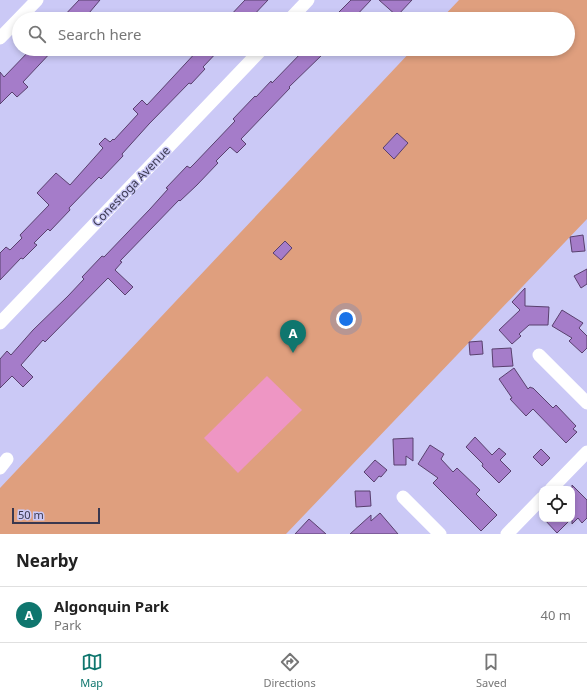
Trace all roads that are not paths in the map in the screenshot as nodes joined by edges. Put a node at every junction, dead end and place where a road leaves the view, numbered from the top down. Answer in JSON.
{"nodes":[{"id":1,"x":37,"y":0,"type":"edge"},
{"id":2,"x":308,"y":0,"type":"edge"},
{"id":3,"x":25,"y":12,"type":"edge"},
{"id":4,"x":297,"y":12,"type":"edge"},
{"id":5,"x":12,"y":26,"type":"edge"},
{"id":6,"x":0,"y":38,"type":"edge"},
{"id":7,"x":255,"y":56,"type":"edge"},
{"id":8,"x":0,"y":323,"type":"edge"},
{"id":9,"x":539,"y":354,"type":"dead end"},
{"id":10,"x":587,"y":403,"type":"edge"},
{"id":11,"x":587,"y":452,"type":"edge"},
{"id":12,"x":554,"y":486,"type":"edge"},
{"id":13,"x":403,"y":497,"type":"dead end"},
{"id":14,"x":539,"y":501,"type":"edge"},
{"id":15,"x":440,"y":534,"type":"edge"},
{"id":16,"x":507,"y":534,"type":"edge"}],
"edges":[{"from":1,"to":3,"type":"street"},
{"from":2,"to":4,"type":"street"},
{"from":5,"to":6,"type":"street"},
{"from":7,"to":8,"type":"street","name":"Conestoga Avenue"},
{"from":9,"to":10,"type":"street"},
{"from":11,"to":12,"type":"street"},
{"from":13,"to":15,"type":"street"},
{"from":14,"to":16,"type":"street"}]}
